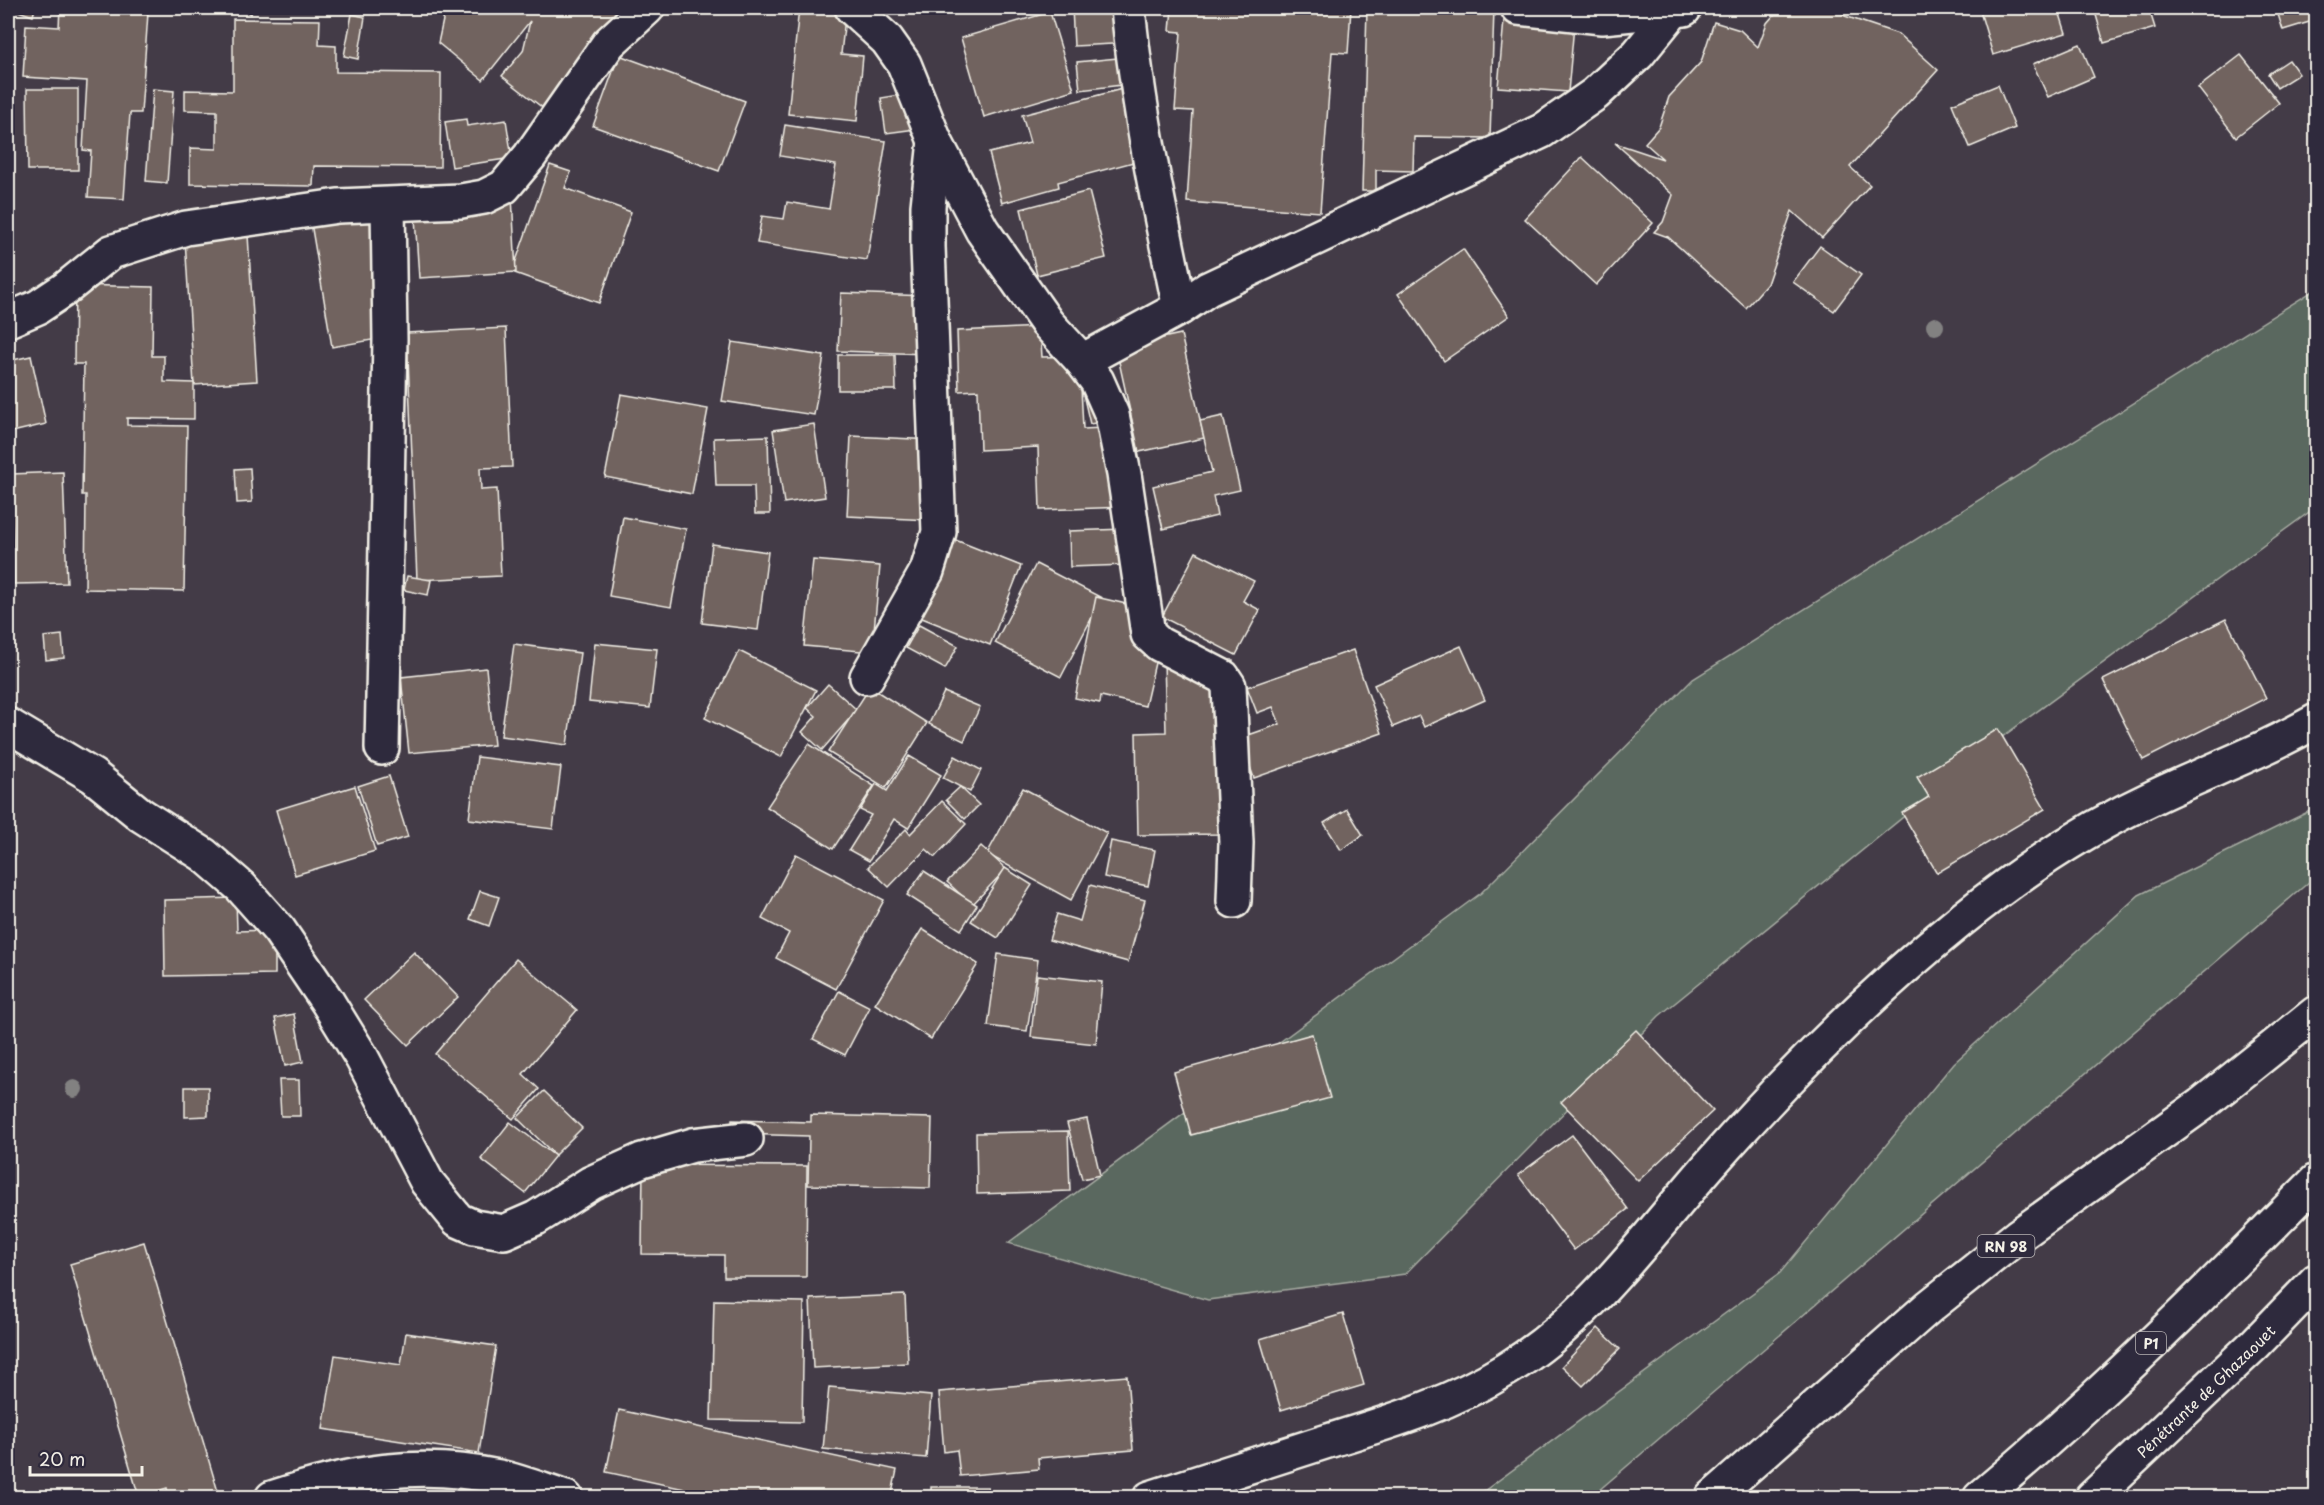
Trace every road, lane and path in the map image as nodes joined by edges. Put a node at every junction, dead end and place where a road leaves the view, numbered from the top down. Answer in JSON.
{"nodes":[{"id":1,"x":647,"y":8,"type":"edge"},
{"id":2,"x":852,"y":8,"type":"edge"},
{"id":3,"x":1128,"y":8,"type":"edge"},
{"id":4,"x":1518,"y":8,"type":"edge"},
{"id":5,"x":1682,"y":9,"type":"edge"},
{"id":6,"x":935,"y":141,"type":"junction"},
{"id":7,"x":388,"y":205,"type":"junction"},
{"id":8,"x":1180,"y":308,"type":"junction"},
{"id":9,"x":8,"y":320,"type":"edge"},
{"id":10,"x":1082,"y":361,"type":"junction"},
{"id":11,"x":867,"y":677,"type":"dead end"},
{"id":12,"x":2316,"y":721,"type":"edge"},
{"id":13,"x":8,"y":725,"type":"edge"},
{"id":14,"x":382,"y":748,"type":"dead end"},
{"id":15,"x":1234,"y":901,"type":"dead end"},
{"id":16,"x":2316,"y":1013,"type":"edge"},
{"id":17,"x":746,"y":1139,"type":"dead end"},
{"id":18,"x":2316,"y":1180,"type":"edge"},
{"id":19,"x":2316,"y":1281,"type":"edge"},
{"id":20,"x":272,"y":1497,"type":"edge"},
{"id":21,"x":566,"y":1497,"type":"edge"},
{"id":22,"x":1150,"y":1497,"type":"edge"},
{"id":23,"x":1712,"y":1497,"type":"edge"},
{"id":24,"x":1980,"y":1497,"type":"edge"},
{"id":25,"x":2092,"y":1497,"type":"edge"}],
"edges":[{"from":1,"to":7,"type":"main road"},
{"from":2,"to":6,"type":"main road"},
{"from":3,"to":8,"type":"main road"},
{"from":4,"to":5,"type":"main road"},
{"from":5,"to":8,"type":"main road"},
{"from":6,"to":10,"type":"main road"},
{"from":6,"to":11,"type":"main road"},
{"from":7,"to":9,"type":"main road"},
{"from":7,"to":14,"type":"main road"},
{"from":8,"to":10,"type":"main road"},
{"from":10,"to":15,"type":"main road"},
{"from":12,"to":22,"type":"main road"},
{"from":13,"to":17,"type":"main road"},
{"from":16,"to":23,"type":"main road","number":"RN 98"},
{"from":18,"to":24,"type":"main road","number":"P1"},
{"from":19,"to":25,"type":"main road","name":"Pénétrante de Ghazaouet"},
{"from":20,"to":21,"type":"main road"}]}
